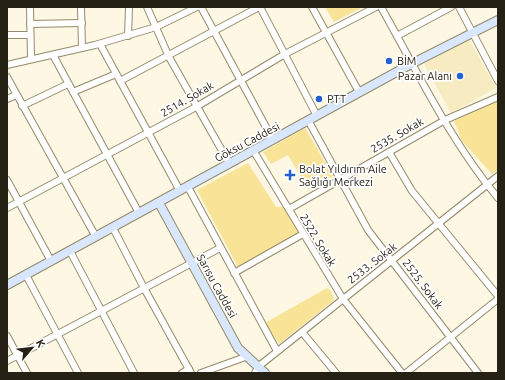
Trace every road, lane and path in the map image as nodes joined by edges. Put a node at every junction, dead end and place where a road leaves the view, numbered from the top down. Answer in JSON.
{"nodes":[{"id":1,"x":30,"y":7,"type":"edge"},
{"id":2,"x":81,"y":7,"type":"edge"},
{"id":3,"x":129,"y":7,"type":"edge"},
{"id":4,"x":147,"y":7,"type":"edge"},
{"id":5,"x":197,"y":7,"type":"edge"},
{"id":6,"x":201,"y":7,"type":"edge"},
{"id":7,"x":259,"y":7,"type":"edge"},
{"id":8,"x":312,"y":7,"type":"edge"},
{"id":9,"x":376,"y":7,"type":"edge"},
{"id":10,"x":381,"y":7,"type":"edge"},
{"id":11,"x":452,"y":7,"type":"edge"},
{"id":12,"x":459,"y":7,"type":"edge"},
{"id":13,"x":498,"y":20,"type":"edge"},
{"id":14,"x":82,"y":23,"type":"junction"},
{"id":15,"x":30,"y":24,"type":"junction"},
{"id":16,"x":156,"y":27,"type":"junction"},
{"id":17,"x":213,"y":30,"type":"junction"},
{"id":18,"x":473,"y":33,"type":"junction"},
{"id":19,"x":326,"y":34,"type":"junction"},
{"id":20,"x":7,"y":35,"type":"edge"},
{"id":21,"x":30,"y":35,"type":"junction"},
{"id":22,"x":128,"y":36,"type":"junction"},
{"id":23,"x":397,"y":36,"type":"junction"},
{"id":24,"x":100,"y":44,"type":"junction"},
{"id":25,"x":82,"y":48,"type":"junction"},
{"id":26,"x":285,"y":54,"type":"junction"},
{"id":27,"x":53,"y":55,"type":"junction"},
{"id":28,"x":169,"y":57,"type":"junction"},
{"id":29,"x":31,"y":59,"type":"junction"},
{"id":30,"x":412,"y":63,"type":"junction"},
{"id":31,"x":7,"y":65,"type":"edge"},
{"id":32,"x":116,"y":74,"type":"junction"},
{"id":33,"x":7,"y":77,"type":"edge"},
{"id":34,"x":240,"y":80,"type":"junction"},
{"id":35,"x":498,"y":81,"type":"edge"},
{"id":36,"x":120,"y":82,"type":"junction"},
{"id":37,"x":68,"y":84,"type":"junction"},
{"id":38,"x":72,"y":92,"type":"junction"},
{"id":39,"x":359,"y":92,"type":"junction"},
{"id":40,"x":16,"y":95,"type":"junction"},
{"id":41,"x":498,"y":97,"type":"edge"},
{"id":42,"x":7,"y":99,"type":"edge"},
{"id":43,"x":22,"y":106,"type":"junction"},
{"id":44,"x":196,"y":107,"type":"junction"},
{"id":45,"x":317,"y":116,"type":"junction"},
{"id":46,"x":308,"y":120,"type":"junction"},
{"id":47,"x":445,"y":120,"type":"junction"},
{"id":48,"x":149,"y":133,"type":"junction"},
{"id":49,"x":273,"y":140,"type":"junction"},
{"id":50,"x":253,"y":150,"type":"junction"},
{"id":51,"x":389,"y":152,"type":"junction"},
{"id":52,"x":107,"y":153,"type":"junction"},
{"id":53,"x":229,"y":163,"type":"junction"},
{"id":54,"x":498,"y":176,"type":"edge"},
{"id":55,"x":62,"y":177,"type":"junction"},
{"id":56,"x":7,"y":180,"type":"edge"},
{"id":57,"x":339,"y":180,"type":"junction"},
{"id":58,"x":487,"y":185,"type":"junction"},
{"id":59,"x":188,"y":186,"type":"junction"},
{"id":60,"x":180,"y":191,"type":"junction"},
{"id":61,"x":498,"y":198,"type":"edge"},
{"id":62,"x":19,"y":202,"type":"junction"},
{"id":63,"x":159,"y":203,"type":"junction"},
{"id":64,"x":7,"y":208,"type":"edge"},
{"id":65,"x":289,"y":209,"type":"junction"},
{"id":66,"x":139,"y":213,"type":"junction"},
{"id":67,"x":439,"y":223,"type":"junction"},
{"id":68,"x":113,"y":228,"type":"junction"},
{"id":69,"x":303,"y":234,"type":"junction"},
{"id":70,"x":96,"y":237,"type":"junction"},
{"id":71,"x":220,"y":248,"type":"junction"},
{"id":72,"x":70,"y":251,"type":"junction"},
{"id":73,"x":392,"y":260,"type":"junction"},
{"id":74,"x":51,"y":261,"type":"junction"},
{"id":75,"x":192,"y":263,"type":"junction"},
{"id":76,"x":234,"y":273,"type":"junction"},
{"id":77,"x":26,"y":275,"type":"junction"},
{"id":78,"x":7,"y":285,"type":"edge"},
{"id":79,"x":144,"y":288,"type":"junction"},
{"id":80,"x":498,"y":296,"type":"edge"},
{"id":81,"x":343,"y":299,"type":"junction"},
{"id":82,"x":498,"y":299,"type":"edge"},
{"id":83,"x":101,"y":311,"type":"junction"},
{"id":84,"x":302,"y":332,"type":"junction"},
{"id":85,"x":57,"y":335,"type":"junction"},
{"id":86,"x":7,"y":336,"type":"edge"},
{"id":87,"x":450,"y":337,"type":"junction"},
{"id":88,"x":278,"y":351,"type":"junction"},
{"id":89,"x":18,"y":356,"type":"junction"},
{"id":90,"x":248,"y":356,"type":"junction"},
{"id":91,"x":7,"y":361,"type":"edge"},
{"id":92,"x":257,"y":370,"type":"edge"},
{"id":93,"x":190,"y":371,"type":"edge"},
{"id":94,"x":27,"y":373,"type":"edge"},
{"id":95,"x":78,"y":373,"type":"edge"},
{"id":96,"x":134,"y":373,"type":"edge"},
{"id":97,"x":182,"y":373,"type":"edge"},
{"id":98,"x":201,"y":373,"type":"edge"},
{"id":99,"x":265,"y":373,"type":"edge"},
{"id":100,"x":336,"y":373,"type":"edge"},
{"id":101,"x":402,"y":373,"type":"edge"},
{"id":102,"x":406,"y":373,"type":"edge"},
{"id":103,"x":478,"y":373,"type":"edge"}],
"edges":[{"from":1,"to":15,"type":"street"},
{"from":2,"to":14,"type":"street"},
{"from":3,"to":22,"type":"street"},
{"from":4,"to":16,"type":"street"},
{"from":5,"to":16,"type":"street"},
{"from":6,"to":17,"type":"street"},
{"from":7,"to":17,"type":"street"},
{"from":7,"to":26,"type":"street"},
{"from":8,"to":19,"type":"street"},
{"from":9,"to":19,"type":"street","name":"2514. Sokak"},
{"from":10,"to":23,"type":"street"},
{"from":11,"to":23,"type":"street"},
{"from":12,"to":18,"type":"street"},
{"from":13,"to":18,"type":"street","name":"Göksu Caddesi"},
{"from":14,"to":15,"type":"street"},
{"from":14,"to":25,"type":"street"},
{"from":15,"to":21,"type":"street"},
{"from":16,"to":22,"type":"street"},
{"from":16,"to":28,"type":"street"},
{"from":17,"to":28,"type":"street"},
{"from":17,"to":34,"type":"street"},
{"from":18,"to":30,"type":"street","name":"Göksu Caddesi"},
{"from":18,"to":35,"type":"street"},
{"from":19,"to":26,"type":"street","name":"2514. Sokak"},
{"from":19,"to":39,"type":"street"},
{"from":20,"to":21,"type":"street"},
{"from":21,"to":29,"type":"street"},
{"from":22,"to":24,"type":"street"},
{"from":23,"to":30,"type":"street"},
{"from":24,"to":25,"type":"street"},
{"from":24,"to":32,"type":"street"},
{"from":25,"to":27,"type":"street"},
{"from":26,"to":34,"type":"street","name":"2514. Sokak"},
{"from":26,"to":45,"type":"street"},
{"from":27,"to":29,"type":"street"},
{"from":27,"to":37,"type":"street"},
{"from":28,"to":36,"type":"street"},
{"from":28,"to":44,"type":"street"},
{"from":29,"to":31,"type":"street"},
{"from":30,"to":39,"type":"street","name":"Göksu Caddesi"},
{"from":30,"to":47,"type":"street"},
{"from":32,"to":36,"type":"street"},
{"from":32,"to":38,"type":"street"},
{"from":33,"to":40,"type":"street"},
{"from":34,"to":44,"type":"street","name":"2514. Sokak"},
{"from":34,"to":49,"type":"street"},
{"from":36,"to":48,"type":"street"},
{"from":37,"to":38,"type":"street"},
{"from":37,"to":43,"type":"street"},
{"from":38,"to":52,"type":"street"},
{"from":39,"to":45,"type":"street","name":"Göksu Caddesi"},
{"from":40,"to":42,"type":"street"},
{"from":40,"to":43,"type":"street"},
{"from":41,"to":47,"type":"street","name":"2535. Sokak"},
{"from":43,"to":55,"type":"street"},
{"from":44,"to":48,"type":"street","name":"2514. Sokak"},
{"from":44,"to":53,"type":"street"},
{"from":45,"to":46,"type":"street","name":"Göksu Caddesi"},
{"from":46,"to":49,"type":"street","name":"Göksu Caddesi"},
{"from":46,"to":57,"type":"street","name":"2525. Sokak"},
{"from":47,"to":51,"type":"street","name":"2535. Sokak"},
{"from":47,"to":58,"type":"street"},
{"from":48,"to":52,"type":"street","name":"2514. Sokak"},
{"from":48,"to":60,"type":"street"},
{"from":49,"to":50,"type":"street","name":"Göksu Caddesi"},
{"from":50,"to":53,"type":"street","name":"Göksu Caddesi"},
{"from":50,"to":65,"type":"street","name":"2522. Sokak"},
{"from":51,"to":57,"type":"street","name":"2535. Sokak"},
{"from":51,"to":67,"type":"street"},
{"from":52,"to":55,"type":"street","name":"2514. Sokak"},
{"from":52,"to":66,"type":"street"},
{"from":53,"to":59,"type":"street","name":"Göksu Caddesi"},
{"from":54,"to":58,"type":"street","name":"2533. Sokak"},
{"from":55,"to":62,"type":"street","name":"2514. Sokak"},
{"from":55,"to":70,"type":"street"},
{"from":56,"to":62,"type":"street"},
{"from":57,"to":65,"type":"street","name":"2535. Sokak"},
{"from":57,"to":73,"type":"street","name":"2525. Sokak"},
{"from":58,"to":61,"type":"street"},
{"from":58,"to":67,"type":"street","name":"2533. Sokak"},
{"from":59,"to":60,"type":"street","name":"Göksu Caddesi"},
{"from":59,"to":71,"type":"street"},
{"from":60,"to":63,"type":"street","name":"Göksu Caddesi"},
{"from":62,"to":64,"type":"street","name":"2514. Sokak"},
{"from":62,"to":74,"type":"street"},
{"from":63,"to":66,"type":"street","name":"Göksu Caddesi"},
{"from":63,"to":75,"type":"street","name":"Sarısu Caddesi"},
{"from":65,"to":69,"type":"street","name":"2522. Sokak"},
{"from":66,"to":68,"type":"street","name":"Göksu Caddesi"},
{"from":67,"to":73,"type":"street","name":"2533. Sokak"},
{"from":67,"to":80,"type":"street"},
{"from":68,"to":70,"type":"street","name":"Göksu Caddesi"},
{"from":68,"to":79,"type":"street"},
{"from":69,"to":76,"type":"street"},
{"from":69,"to":81,"type":"street","name":"2522. Sokak"},
{"from":70,"to":72,"type":"street","name":"Göksu Caddesi"},
{"from":71,"to":75,"type":"street"},
{"from":71,"to":76,"type":"street"},
{"from":72,"to":74,"type":"street","name":"Göksu Caddesi"},
{"from":72,"to":83,"type":"street"},
{"from":73,"to":81,"type":"street","name":"2533. Sokak"},
{"from":73,"to":87,"type":"street","name":"2525. Sokak"},
{"from":74,"to":77,"type":"street","name":"Göksu Caddesi"},
{"from":75,"to":79,"type":"street"},
{"from":75,"to":90,"type":"street","name":"Sarısu Caddesi"},
{"from":76,"to":88,"type":"street"},
{"from":77,"to":78,"type":"street","name":"Göksu Caddesi"},
{"from":77,"to":85,"type":"street"},
{"from":79,"to":83,"type":"street"},
{"from":79,"to":93,"type":"street"},
{"from":81,"to":84,"type":"street","name":"2533. Sokak"},
{"from":81,"to":101,"type":"street","name":"2522. Sokak"},
{"from":82,"to":87,"type":"street"},
{"from":83,"to":85,"type":"street"},
{"from":83,"to":96,"type":"street"},
{"from":84,"to":88,"type":"street","name":"2533. Sokak"},
{"from":84,"to":100,"type":"street"},
{"from":85,"to":89,"type":"street"},
{"from":85,"to":95,"type":"street"},
{"from":86,"to":89,"type":"street"},
{"from":87,"to":102,"type":"street"},
{"from":87,"to":103,"type":"street","name":"2525. Sokak"},
{"from":88,"to":92,"type":"street","name":"2533. Sokak"},
{"from":89,"to":91,"type":"street"},
{"from":89,"to":94,"type":"street"},
{"from":90,"to":92,"type":"street","name":"Sarısu Caddesi"},
{"from":90,"to":98,"type":"street"},
{"from":92,"to":99,"type":"street","name":"Sarısu Caddesi"},
{"from":93,"to":97,"type":"street"}]}
